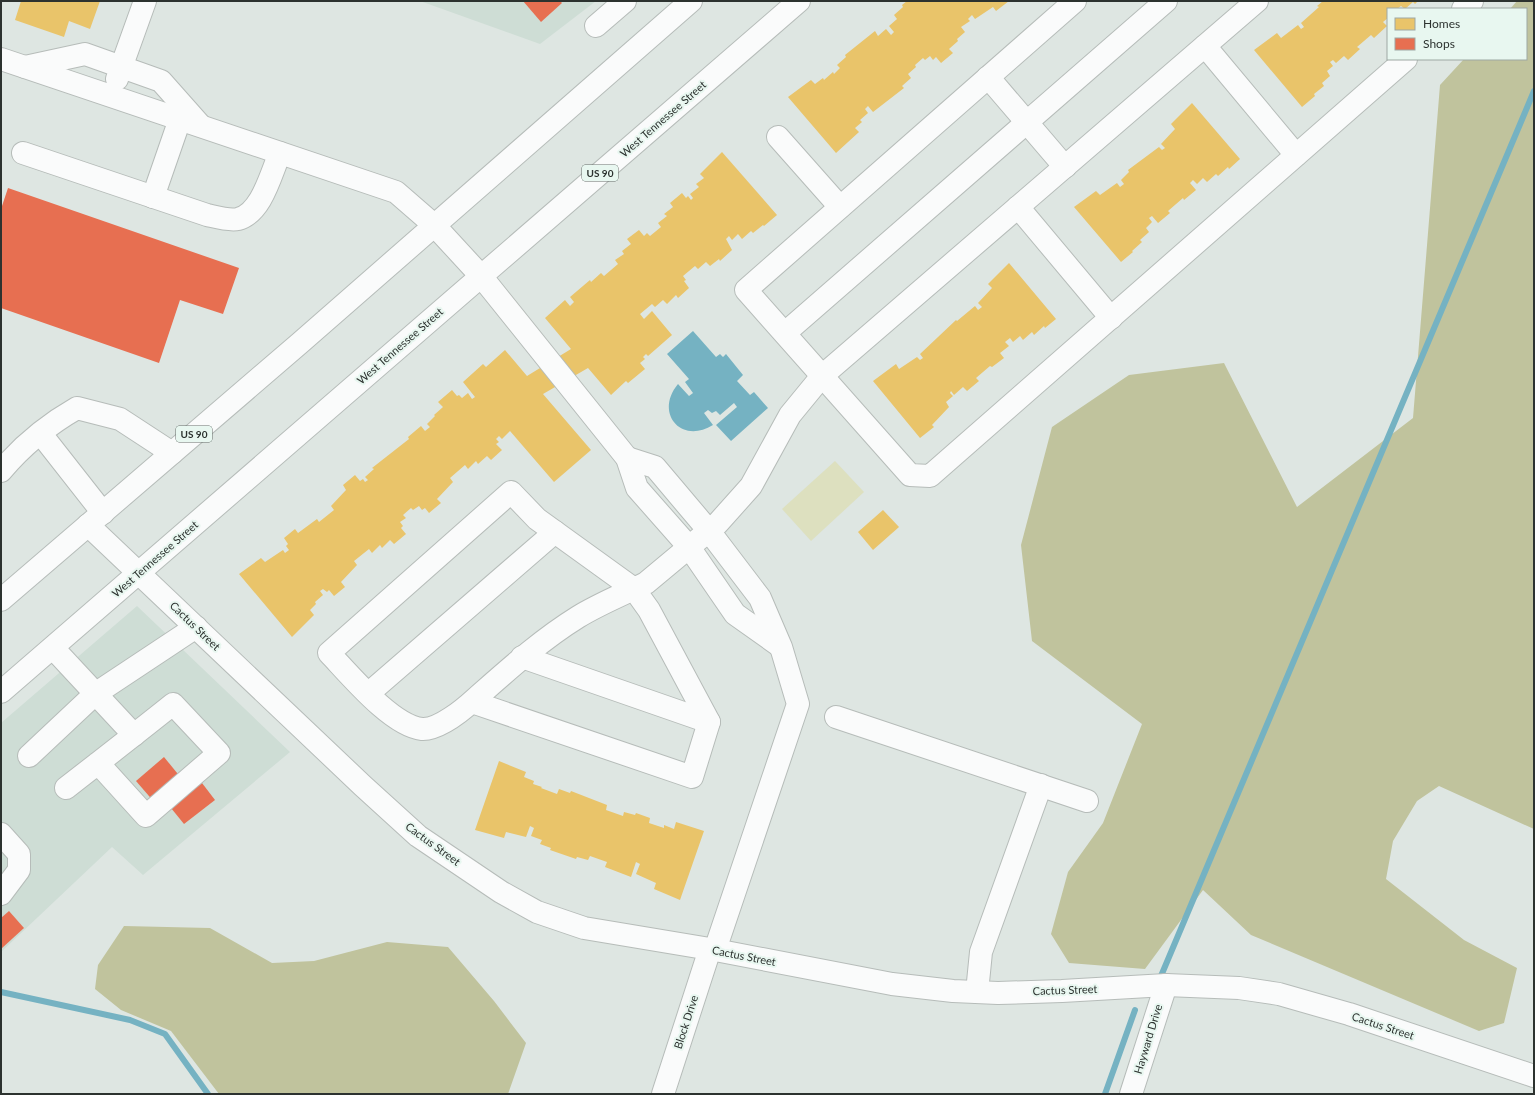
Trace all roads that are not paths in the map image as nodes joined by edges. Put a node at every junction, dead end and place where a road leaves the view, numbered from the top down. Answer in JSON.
{"nodes":[{"id":1,"x":144,"y":1,"type":"edge"},
{"id":2,"x":625,"y":1,"type":"edge"},
{"id":3,"x":691,"y":1,"type":"edge"},
{"id":4,"x":799,"y":1,"type":"edge"},
{"id":5,"x":1075,"y":1,"type":"edge"},
{"id":6,"x":1166,"y":1,"type":"edge"},
{"id":7,"x":1257,"y":1,"type":"edge"},
{"id":8,"x":1472,"y":1,"type":"edge"},
{"id":9,"x":1464,"y":8,"type":"edge"},
{"id":10,"x":596,"y":26,"type":"dead end"},
{"id":11,"x":1205,"y":46,"type":"junction"},
{"id":12,"x":1,"y":58,"type":"edge"},
{"id":13,"x":1405,"y":60,"type":"edge"},
{"id":14,"x":25,"y":67,"type":"junction"},
{"id":15,"x":988,"y":77,"type":"junction"},
{"id":16,"x":117,"y":80,"type":"junction"},
{"id":17,"x":179,"y":109,"type":"junction"},
{"id":18,"x":1027,"y":122,"type":"junction"},
{"id":19,"x":778,"y":137,"type":"dead end"},
{"id":20,"x":23,"y":153,"type":"dead end"},
{"id":21,"x":280,"y":153,"type":"junction"},
{"id":22,"x":1296,"y":155,"type":"junction"},
{"id":23,"x":1065,"y":167,"type":"junction"},
{"id":24,"x":153,"y":197,"type":"junction"},
{"id":25,"x":840,"y":207,"type":"junction"},
{"id":26,"x":1018,"y":208,"type":"junction"},
{"id":27,"x":434,"y":225,"type":"junction"},
{"id":28,"x":481,"y":276,"type":"junction"},
{"id":29,"x":1111,"y":318,"type":"junction"},
{"id":30,"x":784,"y":333,"type":"junction"},
{"id":31,"x":822,"y":376,"type":"junction"},
{"id":32,"x":40,"y":434,"type":"junction"},
{"id":33,"x":172,"y":453,"type":"junction"},
{"id":34,"x":627,"y":458,"type":"junction"},
{"id":35,"x":1,"y":470,"type":"edge"},
{"id":36,"x":677,"y":493,"type":"junction"},
{"id":37,"x":657,"y":511,"type":"junction"},
{"id":38,"x":95,"y":519,"type":"junction"},
{"id":39,"x":709,"y":531,"type":"junction"},
{"id":40,"x":555,"y":532,"type":"junction"},
{"id":41,"x":689,"y":547,"type":"junction"},
{"id":42,"x":739,"y":570,"type":"junction"},
{"id":43,"x":139,"y":573,"type":"junction"},
{"id":44,"x":716,"y":587,"type":"junction"},
{"id":45,"x":634,"y":589,"type":"junction"},
{"id":46,"x":1,"y":600,"type":"edge"},
{"id":47,"x":196,"y":627,"type":"junction"},
{"id":48,"x":781,"y":647,"type":"junction"},
{"id":49,"x":53,"y":648,"type":"junction"},
{"id":50,"x":522,"y":657,"type":"junction"},
{"id":51,"x":1,"y":692,"type":"edge"},
{"id":52,"x":369,"y":693,"type":"junction"},
{"id":53,"x":95,"y":694,"type":"junction"},
{"id":54,"x":472,"y":702,"type":"junction"},
{"id":55,"x":836,"y":717,"type":"dead end"},
{"id":56,"x":709,"y":722,"type":"junction"},
{"id":57,"x":134,"y":735,"type":"junction"},
{"id":58,"x":29,"y":756,"type":"dead end"},
{"id":59,"x":98,"y":763,"type":"junction"},
{"id":60,"x":1041,"y":785,"type":"junction"},
{"id":61,"x":66,"y":788,"type":"dead end"},
{"id":62,"x":1087,"y":801,"type":"dead end"},
{"id":63,"x":1,"y":834,"type":"edge"},
{"id":64,"x":1,"y":894,"type":"edge"},
{"id":65,"x":712,"y":950,"type":"junction"},
{"id":66,"x":1166,"y":985,"type":"junction"},
{"id":67,"x":977,"y":992,"type":"junction"},
{"id":68,"x":1534,"y":1076,"type":"edge"},
{"id":69,"x":663,"y":1094,"type":"edge"},
{"id":70,"x":1131,"y":1094,"type":"edge"}],
"edges":[{"from":1,"to":16,"type":"main road"},
{"from":2,"to":10,"type":"main road"},
{"from":3,"to":27,"type":"main road","number":"US 90"},
{"from":4,"to":28,"type":"main road","name":"West Tennessee Street","number":"US 90"},
{"from":5,"to":15,"type":"main road"},
{"from":6,"to":18,"type":"main road"},
{"from":7,"to":11,"type":"main road"},
{"from":8,"to":9,"type":"main road"},
{"from":11,"to":22,"type":"main road"},
{"from":11,"to":23,"type":"main road"},
{"from":12,"to":14,"type":"main road"},
{"from":13,"to":22,"type":"main road"},
{"from":14,"to":16,"type":"main road"},
{"from":14,"to":16,"type":"main road"},
{"from":15,"to":18,"type":"main road"},
{"from":15,"to":25,"type":"main road"},
{"from":16,"to":17,"type":"main road"},
{"from":16,"to":17,"type":"main road"},
{"from":17,"to":21,"type":"main road"},
{"from":17,"to":24,"type":"main road"},
{"from":18,"to":23,"type":"main road"},
{"from":18,"to":30,"type":"main road"},
{"from":19,"to":25,"type":"main road"},
{"from":20,"to":24,"type":"main road"},
{"from":21,"to":24,"type":"main road"},
{"from":21,"to":27,"type":"main road"},
{"from":22,"to":29,"type":"main road"},
{"from":23,"to":26,"type":"main road"},
{"from":25,"to":30,"type":"main road"},
{"from":26,"to":29,"type":"main road"},
{"from":26,"to":31,"type":"main road"},
{"from":27,"to":28,"type":"main road"},
{"from":27,"to":33,"type":"main road","number":"US 90"},
{"from":28,"to":34,"type":"main road"},
{"from":28,"to":43,"type":"main road","name":"West Tennessee Street","number":"US 90"},
{"from":29,"to":31,"type":"main road"},
{"from":30,"to":31,"type":"main road"},
{"from":31,"to":39,"type":"main road"},
{"from":32,"to":33,"type":"main road"},
{"from":32,"to":35,"type":"main road"},
{"from":32,"to":38,"type":"main road","name":"Cactus Street"},
{"from":33,"to":38,"type":"main road","number":"US 90"},
{"from":34,"to":36,"type":"main road","name":"Block Drive"},
{"from":34,"to":37,"type":"main road"},
{"from":36,"to":37,"type":"main road"},
{"from":36,"to":39,"type":"main road","name":"Block Drive"},
{"from":37,"to":41,"type":"main road"},
{"from":38,"to":43,"type":"main road","name":"Cactus Street"},
{"from":38,"to":46,"type":"main road","number":"US 90"},
{"from":39,"to":41,"type":"main road"},
{"from":39,"to":42,"type":"main road","name":"Block Drive"},
{"from":40,"to":45,"type":"main road"},
{"from":40,"to":52,"type":"main road"},
{"from":40,"to":52,"type":"main road"},
{"from":41,"to":44,"type":"main road"},
{"from":41,"to":45,"type":"main road"},
{"from":42,"to":44,"type":"main road"},
{"from":42,"to":48,"type":"main road","name":"Block Drive"},
{"from":43,"to":47,"type":"main road","name":"Cactus Street"},
{"from":43,"to":49,"type":"main road","name":"West Tennessee Street","number":"US 90"},
{"from":44,"to":48,"type":"main road"},
{"from":45,"to":50,"type":"main road"},
{"from":45,"to":56,"type":"main road"},
{"from":47,"to":53,"type":"main road"},
{"from":47,"to":65,"type":"main road","name":"Cactus Street"},
{"from":48,"to":65,"type":"main road","name":"Block Drive"},
{"from":49,"to":51,"type":"main road","name":"West Tennessee Street","number":"US 90"},
{"from":49,"to":53,"type":"main road"},
{"from":50,"to":54,"type":"main road"},
{"from":50,"to":56,"type":"main road"},
{"from":52,"to":54,"type":"main road"},
{"from":53,"to":57,"type":"main road"},
{"from":53,"to":58,"type":"main road"},
{"from":54,"to":56,"type":"main road"},
{"from":55,"to":60,"type":"main road"},
{"from":57,"to":59,"type":"main road"},
{"from":57,"to":59,"type":"main road"},
{"from":59,"to":61,"type":"main road"},
{"from":60,"to":62,"type":"main road"},
{"from":60,"to":67,"type":"main road"},
{"from":63,"to":64,"type":"main road"},
{"from":65,"to":67,"type":"main road","name":"Cactus Street"},
{"from":65,"to":69,"type":"main road","name":"Block Drive"},
{"from":66,"to":67,"type":"main road","name":"Cactus Street"},
{"from":66,"to":68,"type":"main road","name":"Cactus Street"},
{"from":66,"to":70,"type":"main road","name":"Hayward Drive"}]}
